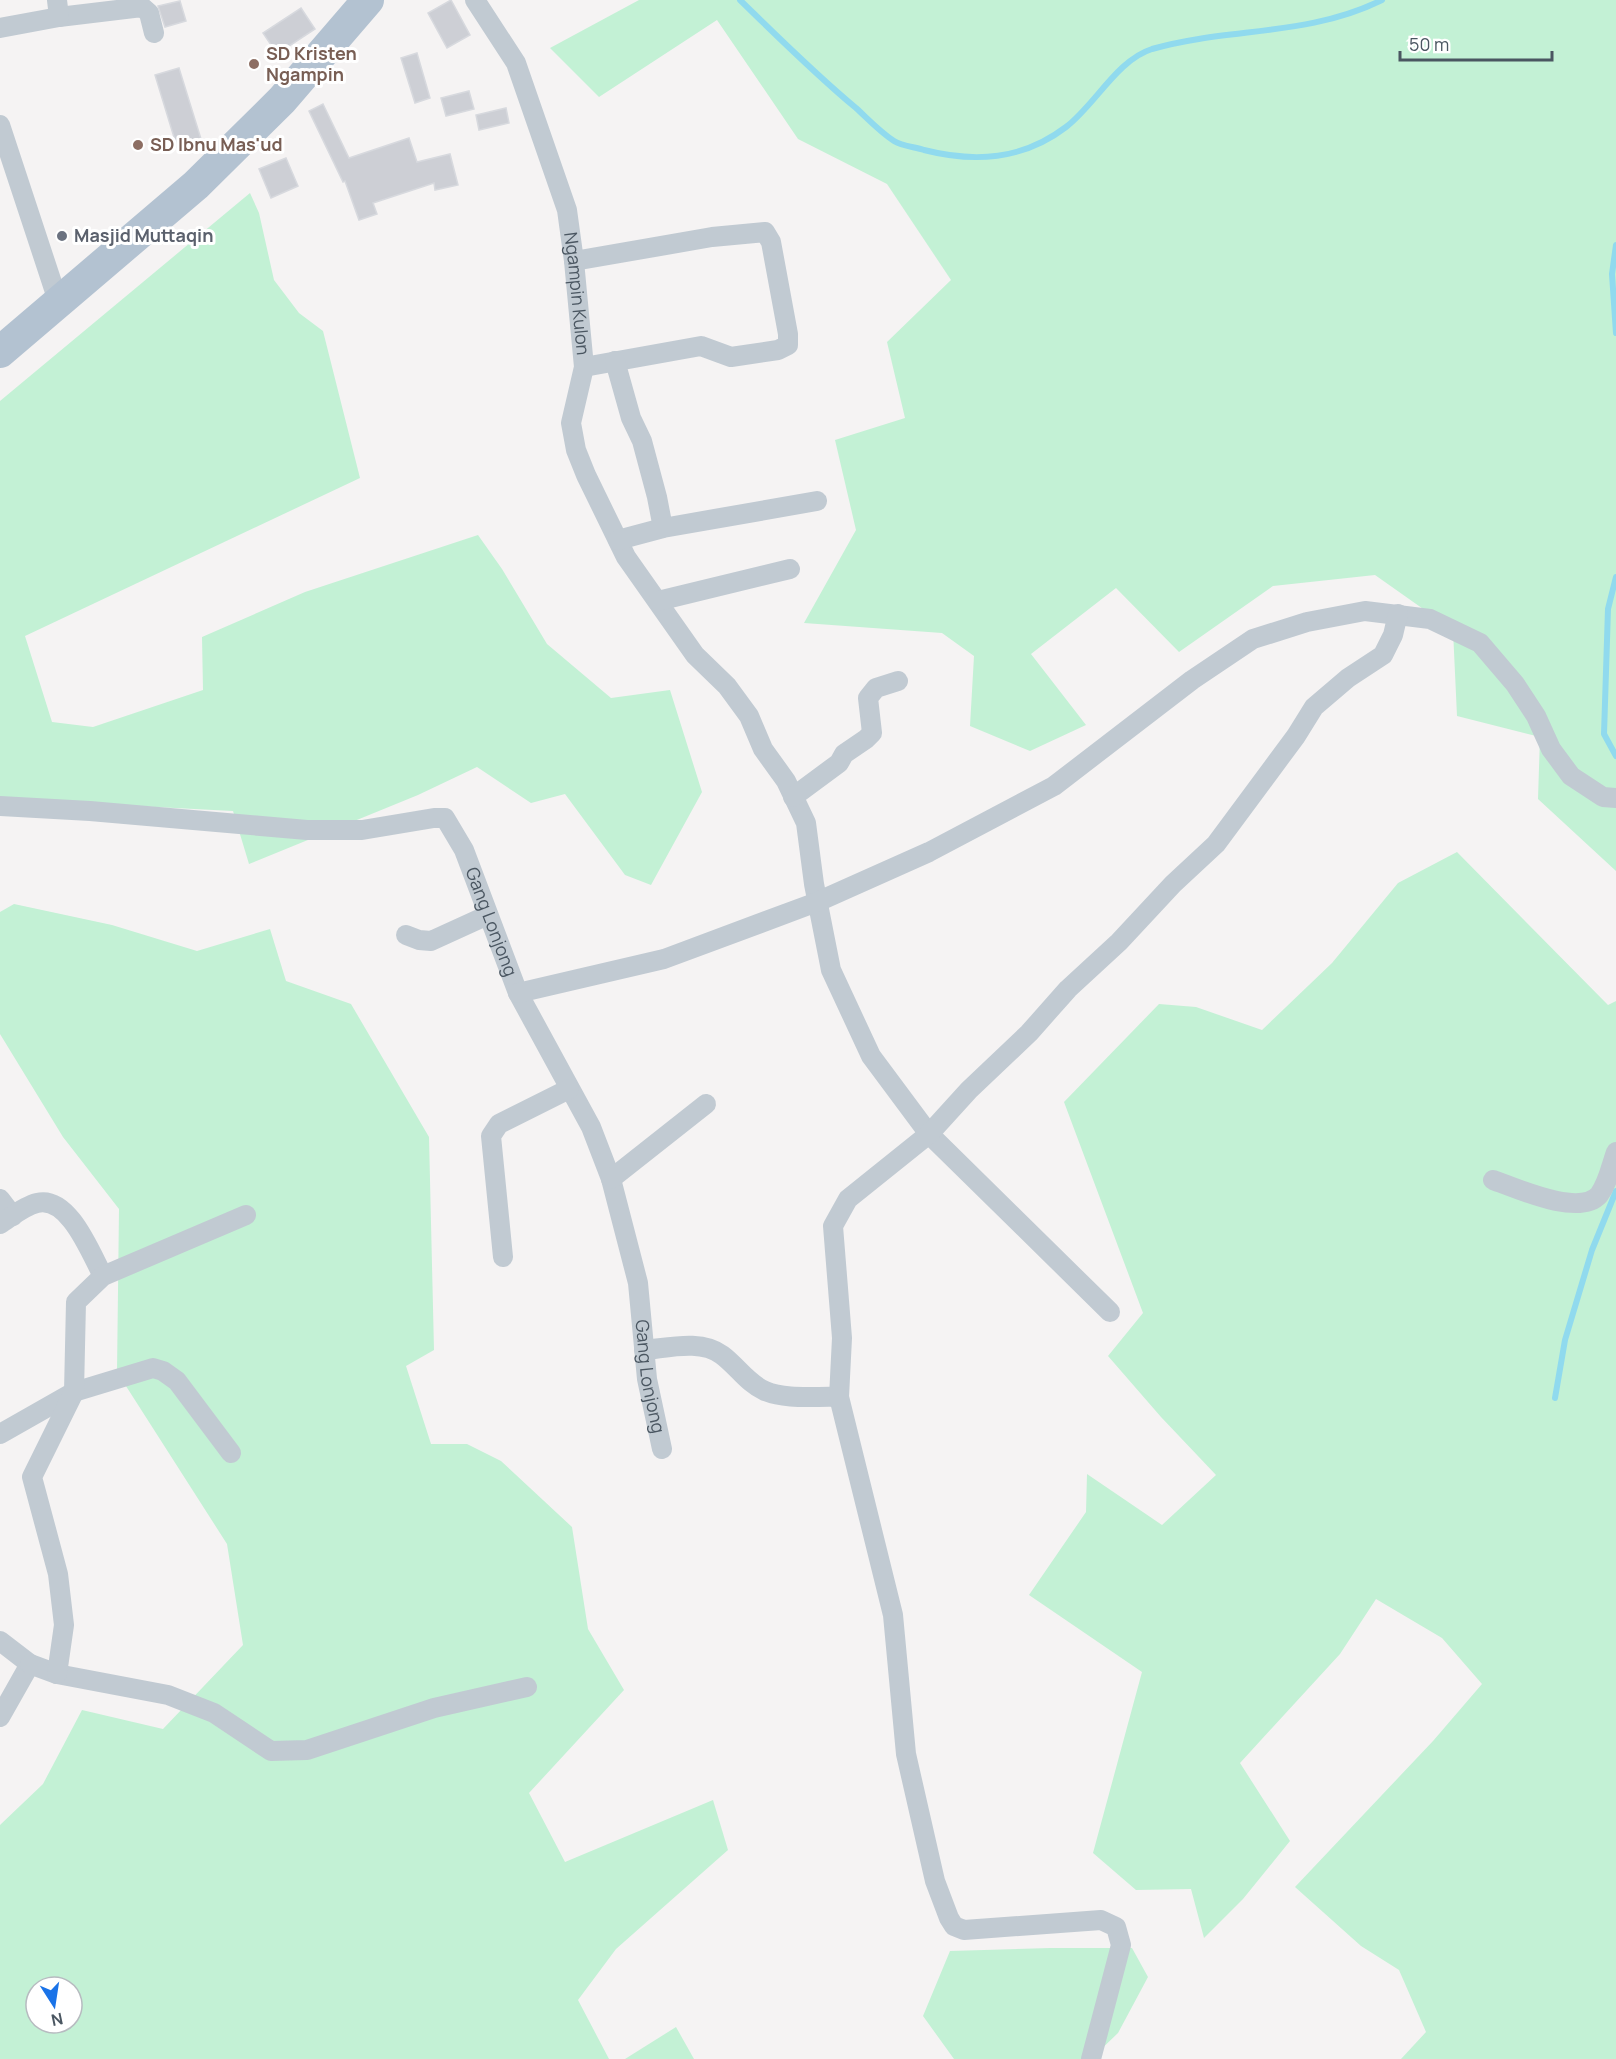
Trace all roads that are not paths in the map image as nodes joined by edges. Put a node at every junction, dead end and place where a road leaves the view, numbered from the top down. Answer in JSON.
{"nodes":[{"id":1,"x":474,"y":0,"type":"edge"},
{"id":2,"x":360,"y":3,"type":"edge"},
{"id":3,"x":135,"y":4,"type":"edge"},
{"id":4,"x":58,"y":8,"type":"edge"},
{"id":5,"x":0,"y":28,"type":"edge"},
{"id":6,"x":154,"y":33,"type":"dead end"},
{"id":7,"x":0,"y":125,"type":"edge"},
{"id":8,"x":574,"y":261,"type":"junction"},
{"id":9,"x":58,"y":301,"type":"junction"},
{"id":10,"x":0,"y":352,"type":"edge"},
{"id":11,"x":615,"y":361,"type":"junction"},
{"id":12,"x":584,"y":367,"type":"junction"},
{"id":13,"x":817,"y":501,"type":"dead end"},
{"id":14,"x":663,"y":528,"type":"junction"},
{"id":15,"x":618,"y":540,"type":"junction"},
{"id":16,"x":790,"y":569,"type":"dead end"},
{"id":17,"x":653,"y":594,"type":"junction"},
{"id":18,"x":1398,"y":614,"type":"junction"},
{"id":19,"x":898,"y":681,"type":"dead end"},
{"id":20,"x":793,"y":797,"type":"junction"},
{"id":21,"x":1616,"y":798,"type":"edge"},
{"id":22,"x":0,"y":806,"type":"edge"},
{"id":23,"x":817,"y":902,"type":"junction"},
{"id":24,"x":488,"y":915,"type":"junction"},
{"id":25,"x":406,"y":935,"type":"dead end"},
{"id":26,"x":518,"y":993,"type":"junction"},
{"id":27,"x":569,"y":1089,"type":"junction"},
{"id":28,"x":706,"y":1104,"type":"dead end"},
{"id":29,"x":929,"y":1134,"type":"junction"},
{"id":30,"x":1616,"y":1152,"type":"edge"},
{"id":31,"x":611,"y":1179,"type":"junction"},
{"id":32,"x":1493,"y":1180,"type":"dead end"},
{"id":33,"x":0,"y":1199,"type":"edge"},
{"id":34,"x":246,"y":1215,"type":"dead end"},
{"id":35,"x":6,"y":1220,"type":"edge"},
{"id":36,"x":503,"y":1257,"type":"dead end"},
{"id":37,"x":103,"y":1276,"type":"junction"},
{"id":38,"x":1110,"y":1312,"type":"dead end"},
{"id":39,"x":644,"y":1350,"type":"junction"},
{"id":40,"x":74,"y":1392,"type":"junction"},
{"id":41,"x":839,"y":1397,"type":"junction"},
{"id":42,"x":0,"y":1434,"type":"edge"},
{"id":43,"x":662,"y":1449,"type":"dead end"},
{"id":44,"x":231,"y":1453,"type":"dead end"},
{"id":45,"x":0,"y":1641,"type":"edge"},
{"id":46,"x":30,"y":1664,"type":"junction"},
{"id":47,"x":57,"y":1674,"type":"junction"},
{"id":48,"x":527,"y":1687,"type":"dead end"},
{"id":49,"x":0,"y":1717,"type":"edge"},
{"id":50,"x":1091,"y":2059,"type":"edge"}],
"edges":[{"from":1,"to":8,"type":"street","name":"Ngampin Kulon"},
{"from":2,"to":9,"type":"main road"},
{"from":3,"to":4,"type":"street"},
{"from":3,"to":6,"type":"street"},
{"from":4,"to":5,"type":"street"},
{"from":7,"to":9,"type":"street"},
{"from":8,"to":11,"type":"street"},
{"from":8,"to":12,"type":"street","name":"Ngampin Kulon"},
{"from":9,"to":10,"type":"main road"},
{"from":11,"to":12,"type":"street"},
{"from":11,"to":14,"type":"street"},
{"from":12,"to":15,"type":"street","name":"Ngampin Kulon"},
{"from":13,"to":14,"type":"street"},
{"from":14,"to":15,"type":"street"},
{"from":15,"to":17,"type":"street","name":"Ngampin Kulon"},
{"from":16,"to":17,"type":"street"},
{"from":17,"to":20,"type":"street","name":"Ngampin Kulon"},
{"from":18,"to":21,"type":"street"},
{"from":18,"to":23,"type":"street"},
{"from":18,"to":29,"type":"street"},
{"from":19,"to":20,"type":"street"},
{"from":20,"to":23,"type":"street","name":"Ngampin Kulon"},
{"from":22,"to":24,"type":"street","name":"Gang Lonjong"},
{"from":23,"to":26,"type":"street"},
{"from":23,"to":29,"type":"street","name":"Ngampin Kulon"},
{"from":24,"to":25,"type":"street"},
{"from":24,"to":26,"type":"street","name":"Gang Lonjong"},
{"from":26,"to":27,"type":"street","name":"Gang Lonjong"},
{"from":27,"to":31,"type":"street","name":"Gang Lonjong"},
{"from":27,"to":36,"type":"street"},
{"from":28,"to":31,"type":"street"},
{"from":29,"to":38,"type":"street","name":"Ngampin Kulon"},
{"from":29,"to":41,"type":"street"},
{"from":30,"to":32,"type":"street"},
{"from":31,"to":39,"type":"street","name":"Gang Lonjong"},
{"from":33,"to":35,"type":"street"},
{"from":34,"to":37,"type":"street"},
{"from":35,"to":37,"type":"street"},
{"from":37,"to":40,"type":"street"},
{"from":39,"to":41,"type":"street"},
{"from":39,"to":43,"type":"street","name":"Gang Lonjong"},
{"from":40,"to":42,"type":"street"},
{"from":40,"to":44,"type":"street"},
{"from":40,"to":47,"type":"street"},
{"from":41,"to":50,"type":"street"},
{"from":45,"to":46,"type":"street"},
{"from":46,"to":47,"type":"street"},
{"from":46,"to":49,"type":"street"},
{"from":47,"to":48,"type":"street"}]}
